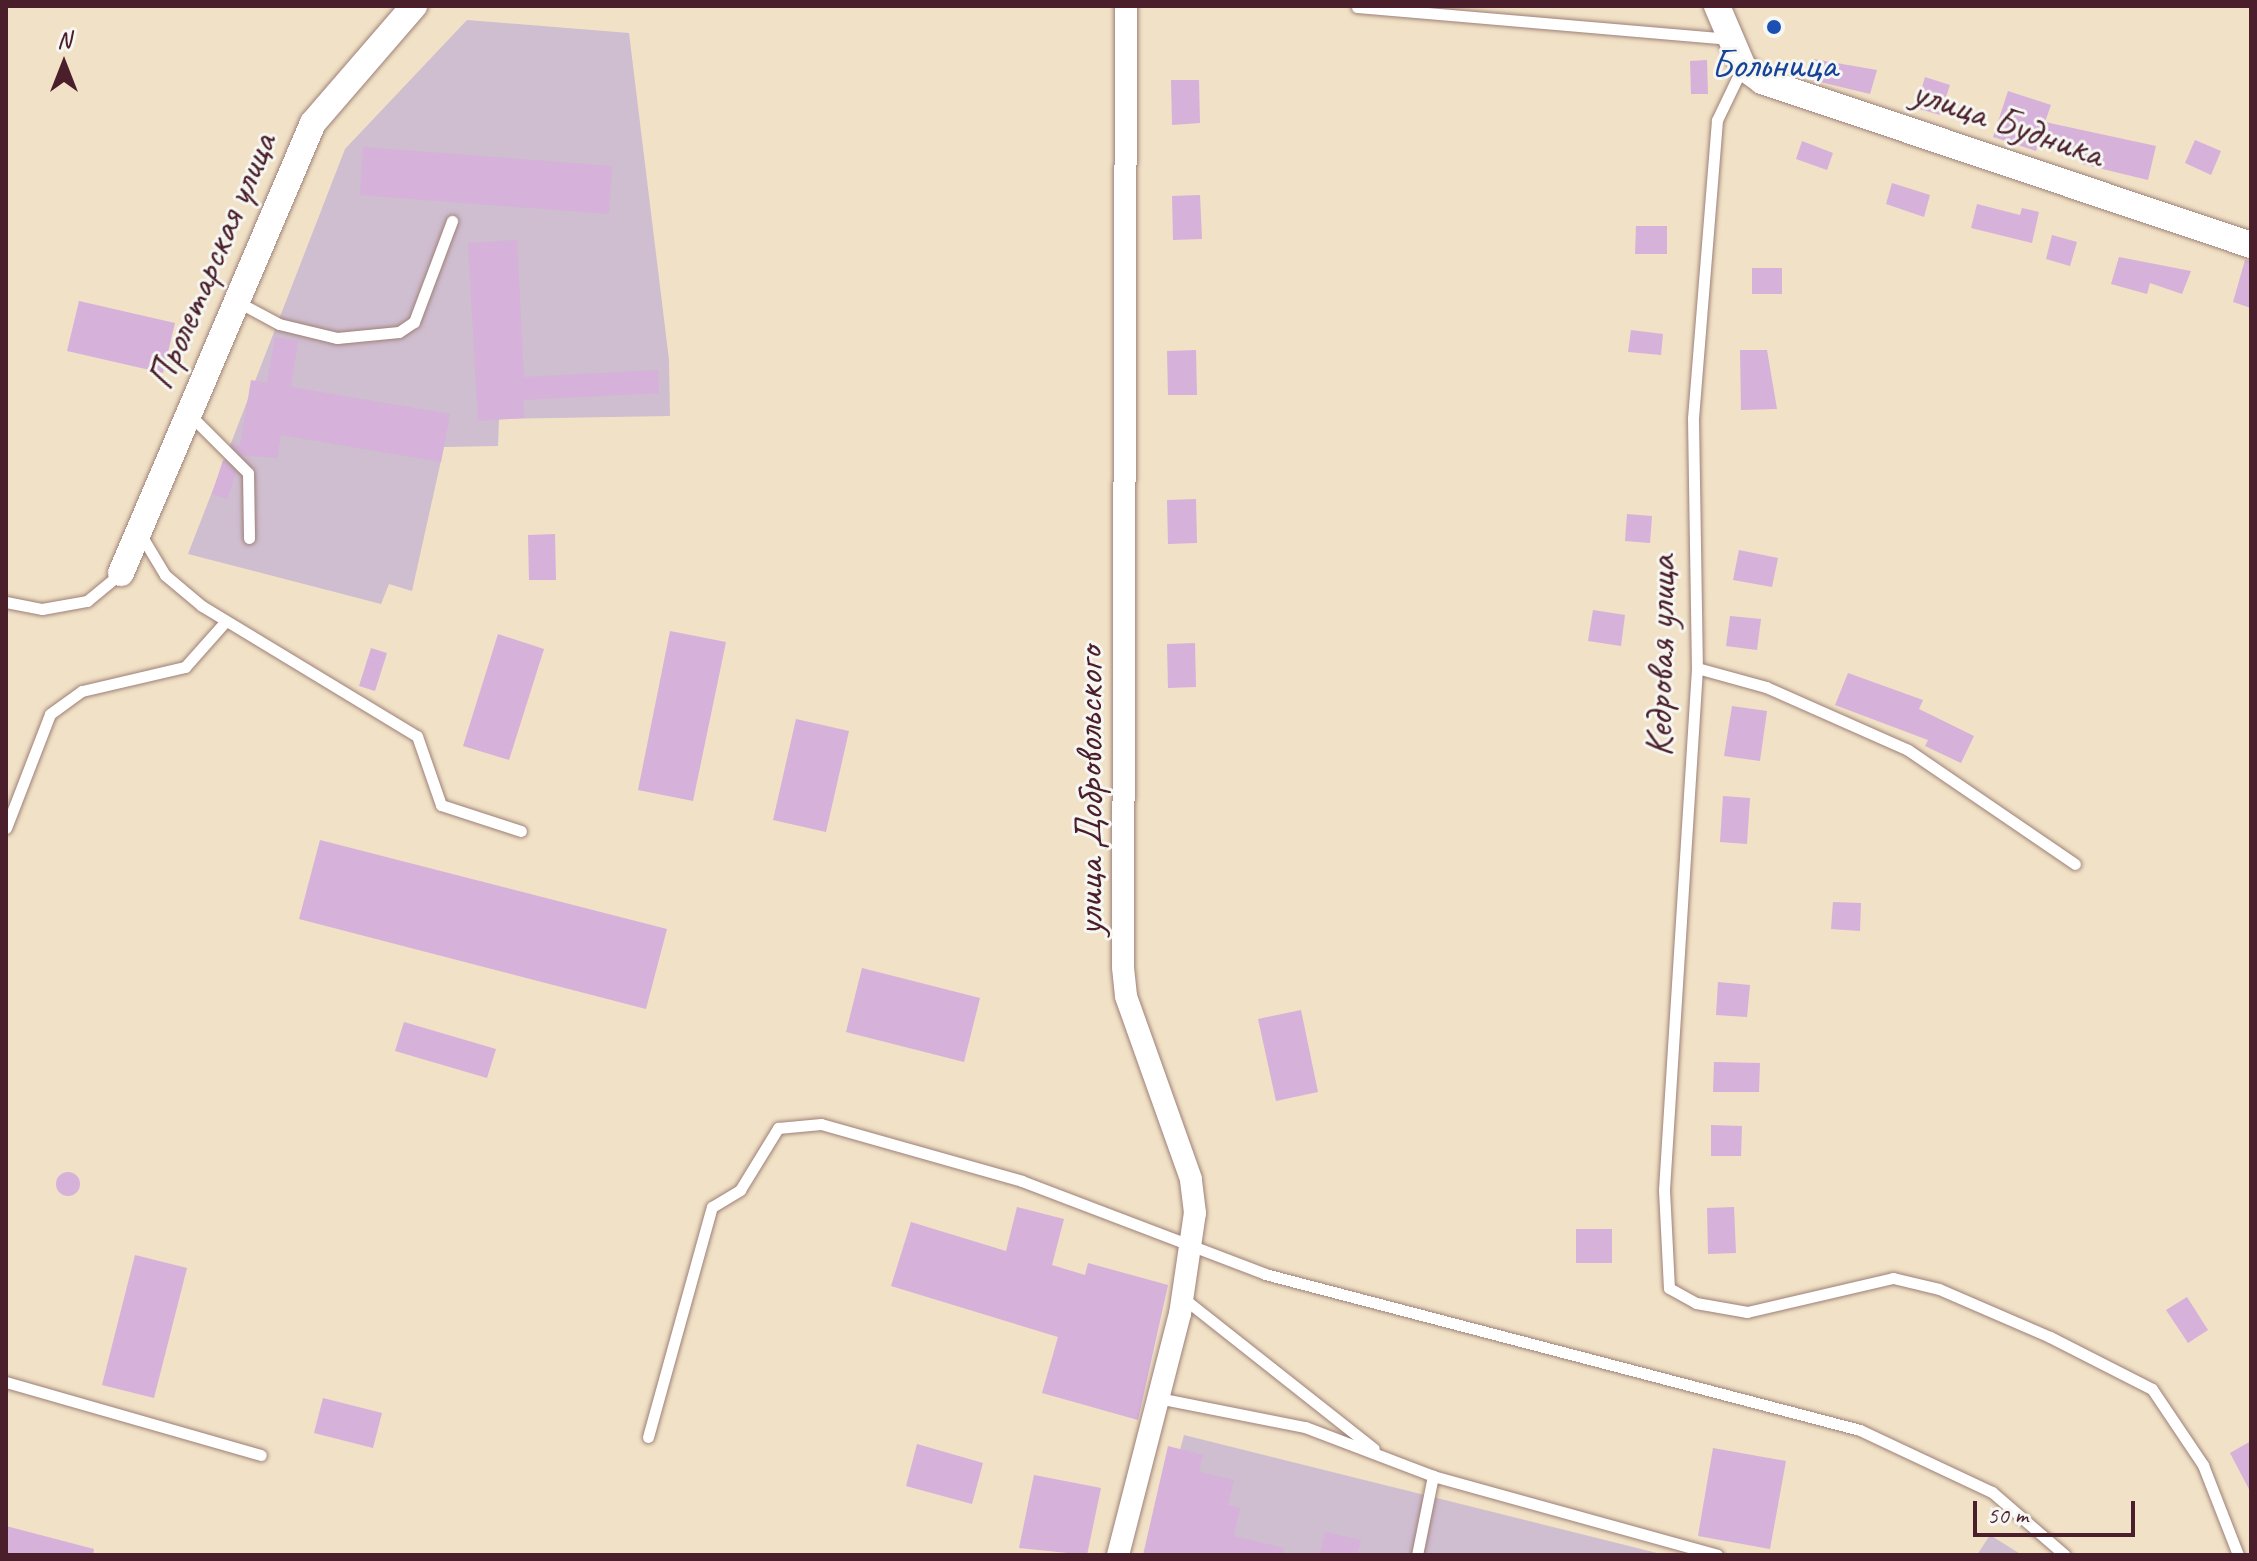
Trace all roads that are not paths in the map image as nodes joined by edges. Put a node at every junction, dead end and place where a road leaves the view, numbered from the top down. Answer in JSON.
{"nodes":[{"id":1,"x":414,"y":6,"type":"edge"},
{"id":2,"x":1126,"y":6,"type":"edge"},
{"id":3,"x":1717,"y":6,"type":"edge"},
{"id":4,"x":1357,"y":7,"type":"edge"},
{"id":5,"x":1728,"y":39,"type":"junction"},
{"id":6,"x":1743,"y":67,"type":"junction"},
{"id":7,"x":452,"y":221,"type":"dead end"},
{"id":8,"x":2251,"y":245,"type":"edge"},
{"id":9,"x":240,"y":303,"type":"junction"},
{"id":10,"x":189,"y":413,"type":"junction"},
{"id":11,"x":139,"y":531,"type":"junction"},
{"id":12,"x":249,"y":538,"type":"dead end"},
{"id":13,"x":121,"y":573,"type":"joint"},
{"id":14,"x":6,"y":602,"type":"edge"},
{"id":15,"x":225,"y":622,"type":"junction"},
{"id":16,"x":1697,"y":668,"type":"junction"},
{"id":17,"x":6,"y":828,"type":"edge"},
{"id":18,"x":521,"y":831,"type":"dead end"},
{"id":19,"x":2075,"y":864,"type":"dead end"},
{"id":20,"x":1194,"y":1248,"type":"junction"},
{"id":21,"x":1183,"y":1298,"type":"junction"},
{"id":22,"x":6,"y":1382,"type":"edge"},
{"id":23,"x":1158,"y":1398,"type":"junction"},
{"id":24,"x":648,"y":1437,"type":"dead end"},
{"id":25,"x":261,"y":1455,"type":"dead end"},
{"id":26,"x":1384,"y":1457,"type":"junction"},
{"id":27,"x":1433,"y":1476,"type":"junction"},
{"id":28,"x":1118,"y":1555,"type":"edge"},
{"id":29,"x":1417,"y":1555,"type":"edge"},
{"id":30,"x":1717,"y":1555,"type":"edge"},
{"id":31,"x":2065,"y":1555,"type":"edge"},
{"id":32,"x":2238,"y":1555,"type":"edge"}],
"edges":[{"from":1,"to":9,"type":"street","name":"Пролетарская улица"},
{"from":2,"to":20,"type":"street","name":"улица Добровольского"},
{"from":3,"to":5,"type":"street"},
{"from":4,"to":5,"type":"lane"},
{"from":5,"to":6,"type":"street"},
{"from":6,"to":8,"type":"street","name":"улица Будника"},
{"from":6,"to":16,"type":"lane","name":"Кедровая улица"},
{"from":7,"to":9,"type":"lane"},
{"from":9,"to":10,"type":"street","name":"Пролетарская улица"},
{"from":10,"to":11,"type":"street","name":"Пролетарская улица"},
{"from":10,"to":12,"type":"lane"},
{"from":11,"to":13,"type":"street","name":"Пролетарская улица"},
{"from":11,"to":15,"type":"lane"},
{"from":13,"to":14,"type":"lane"},
{"from":15,"to":17,"type":"lane"},
{"from":15,"to":18,"type":"lane"},
{"from":16,"to":19,"type":"lane"},
{"from":16,"to":32,"type":"lane","name":"Кедровая улица"},
{"from":20,"to":21,"type":"street","name":"улица Добровольского"},
{"from":20,"to":24,"type":"lane"},
{"from":20,"to":31,"type":"lane"},
{"from":21,"to":23,"type":"street","name":"улица Добровольского"},
{"from":21,"to":26,"type":"lane"},
{"from":22,"to":25,"type":"lane"},
{"from":23,"to":26,"type":"lane"},
{"from":23,"to":28,"type":"street","name":"улица Добровольского"},
{"from":26,"to":27,"type":"lane"},
{"from":27,"to":29,"type":"lane"},
{"from":27,"to":30,"type":"lane"}]}
